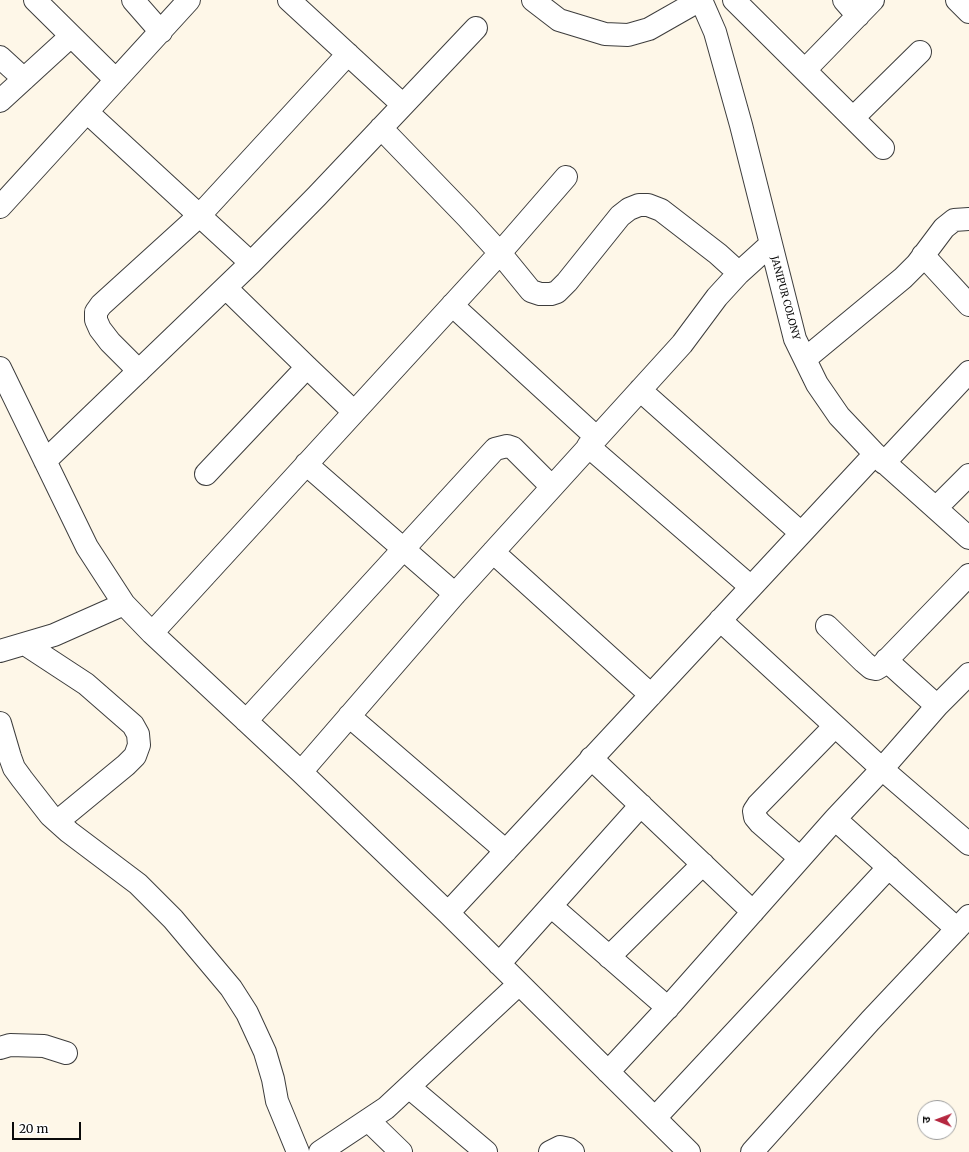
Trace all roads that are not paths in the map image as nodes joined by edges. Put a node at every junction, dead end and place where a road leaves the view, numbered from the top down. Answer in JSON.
{"nodes":[{"id":1,"x":34,"y":0,"type":"edge"},
{"id":2,"x":133,"y":0,"type":"edge"},
{"id":3,"x":189,"y":0,"type":"edge"},
{"id":4,"x":289,"y":0,"type":"edge"},
{"id":5,"x":533,"y":0,"type":"edge"},
{"id":6,"x":700,"y":0,"type":"edge"},
{"id":7,"x":734,"y":0,"type":"edge"},
{"id":8,"x":873,"y":0,"type":"edge"},
{"id":9,"x":957,"y":0,"type":"edge"},
{"id":10,"x":851,"y":8,"type":"edge"},
{"id":11,"x":969,"y":12,"type":"edge"},
{"id":12,"x":476,"y":28,"type":"dead end"},
{"id":13,"x":160,"y":32,"type":"junction"},
{"id":14,"x":71,"y":36,"type":"junction"},
{"id":15,"x":920,"y":52,"type":"dead end"},
{"id":16,"x":348,"y":54,"type":"junction"},
{"id":17,"x":0,"y":57,"type":"edge"},
{"id":18,"x":805,"y":70,"type":"junction"},
{"id":19,"x":24,"y":79,"type":"junction"},
{"id":20,"x":116,"y":80,"type":"junction"},
{"id":21,"x":0,"y":101,"type":"edge"},
{"id":22,"x":403,"y":105,"type":"junction"},
{"id":23,"x":87,"y":112,"type":"junction"},
{"id":24,"x":853,"y":118,"type":"junction"},
{"id":25,"x":381,"y":128,"type":"junction"},
{"id":26,"x":883,"y":148,"type":"dead end"},
{"id":27,"x":566,"y":177,"type":"dead end"},
{"id":28,"x":0,"y":207,"type":"edge"},
{"id":29,"x":199,"y":216,"type":"junction"},
{"id":30,"x":969,"y":219,"type":"edge"},
{"id":31,"x":771,"y":244,"type":"junction"},
{"id":32,"x":500,"y":253,"type":"junction"},
{"id":33,"x":923,"y":255,"type":"junction"},
{"id":34,"x":251,"y":263,"type":"junction"},
{"id":35,"x":738,"y":273,"type":"junction"},
{"id":36,"x":226,"y":288,"type":"junction"},
{"id":37,"x":452,"y":304,"type":"junction"},
{"id":38,"x":969,"y":305,"type":"edge"},
{"id":39,"x":805,"y":359,"type":"junction"},
{"id":40,"x":307,"y":367,"type":"junction"},
{"id":41,"x":139,"y":371,"type":"junction"},
{"id":42,"x":969,"y":372,"type":"edge"},
{"id":43,"x":3,"y":381,"type":"edge"},
{"id":44,"x":640,"y":390,"type":"junction"},
{"id":45,"x":354,"y":412,"type":"junction"},
{"id":46,"x":592,"y":442,"type":"junction"},
{"id":47,"x":880,"y":459,"type":"junction"},
{"id":48,"x":45,"y":461,"type":"junction"},
{"id":49,"x":306,"y":464,"type":"junction"},
{"id":50,"x":206,"y":474,"type":"dead end"},
{"id":51,"x":969,"y":475,"type":"edge"},
{"id":52,"x":552,"y":487,"type":"junction"},
{"id":53,"x":936,"y":508,"type":"junction"},
{"id":54,"x":801,"y":534,"type":"junction"},
{"id":55,"x":969,"y":538,"type":"edge"},
{"id":56,"x":404,"y":549,"type":"junction"},
{"id":57,"x":493,"y":552,"type":"junction"},
{"id":58,"x":969,"y":575,"type":"edge"},
{"id":59,"x":751,"y":587,"type":"junction"},
{"id":60,"x":455,"y":594,"type":"junction"},
{"id":61,"x":124,"y":604,"type":"junction"},
{"id":62,"x":720,"y":620,"type":"junction"},
{"id":63,"x":827,"y":626,"type":"dead end"},
{"id":64,"x":152,"y":633,"type":"junction"},
{"id":65,"x":25,"y":644,"type":"junction"},
{"id":66,"x":0,"y":651,"type":"edge"},
{"id":67,"x":886,"y":660,"type":"junction"},
{"id":68,"x":969,"y":674,"type":"edge"},
{"id":69,"x":651,"y":695,"type":"junction"},
{"id":70,"x":937,"y":706,"type":"junction"},
{"id":71,"x":349,"y":716,"type":"junction"},
{"id":72,"x":246,"y":721,"type":"junction"},
{"id":73,"x":0,"y":723,"type":"edge"},
{"id":74,"x":835,"y":726,"type":"junction"},
{"id":75,"x":592,"y":758,"type":"junction"},
{"id":76,"x":882,"y":769,"type":"junction"},
{"id":77,"x":302,"y":772,"type":"junction"},
{"id":78,"x":641,"y":805,"type":"junction"},
{"id":79,"x":835,"y":819,"type":"junction"},
{"id":80,"x":58,"y":822,"type":"junction"},
{"id":81,"x":969,"y":844,"type":"edge"},
{"id":82,"x":506,"y":851,"type":"junction"},
{"id":83,"x":800,"y":858,"type":"junction"},
{"id":84,"x":703,"y":864,"type":"junction"},
{"id":85,"x":889,"y":867,"type":"junction"},
{"id":86,"x":551,"y":906,"type":"junction"},
{"id":87,"x":753,"y":912,"type":"junction"},
{"id":88,"x":448,"y":913,"type":"junction"},
{"id":89,"x":963,"y":923,"type":"edge"},
{"id":90,"x":609,"y":957,"type":"junction"},
{"id":91,"x":498,"y":964,"type":"junction"},
{"id":92,"x":519,"y":984,"type":"junction"},
{"id":93,"x":668,"y":1008,"type":"junction"},
{"id":94,"x":0,"y":1048,"type":"edge"},
{"id":95,"x":66,"y":1053,"type":"dead end"},
{"id":96,"x":608,"y":1072,"type":"junction"},
{"id":97,"x":409,"y":1087,"type":"junction"},
{"id":98,"x":655,"y":1118,"type":"junction"},
{"id":99,"x":368,"y":1120,"type":"junction"},
{"id":100,"x":298,"y":1152,"type":"edge"},
{"id":101,"x":320,"y":1152,"type":"edge"},
{"id":102,"x":401,"y":1152,"type":"edge"},
{"id":103,"x":486,"y":1152,"type":"edge"},
{"id":104,"x":550,"y":1152,"type":"edge"},
{"id":105,"x":573,"y":1152,"type":"edge"},
{"id":106,"x":689,"y":1152,"type":"edge"},
{"id":107,"x":752,"y":1152,"type":"edge"}],
"edges":[{"from":1,"to":14,"type":"street"},
{"from":2,"to":13,"type":"street"},
{"from":3,"to":13,"type":"street"},
{"from":4,"to":16,"type":"street"},
{"from":5,"to":6,"type":"street"},
{"from":6,"to":31,"type":"street","name":"JANIPUR COLONY"},
{"from":7,"to":18,"type":"street"},
{"from":8,"to":10,"type":"street"},
{"from":9,"to":11,"type":"street"},
{"from":10,"to":18,"type":"street"},
{"from":12,"to":22,"type":"street"},
{"from":13,"to":20,"type":"street"},
{"from":14,"to":19,"type":"street"},
{"from":14,"to":20,"type":"street"},
{"from":15,"to":24,"type":"street"},
{"from":16,"to":22,"type":"street"},
{"from":16,"to":29,"type":"street"},
{"from":17,"to":19,"type":"street"},
{"from":18,"to":24,"type":"street"},
{"from":19,"to":21,"type":"street"},
{"from":20,"to":23,"type":"street"},
{"from":22,"to":25,"type":"street"},
{"from":23,"to":28,"type":"street"},
{"from":23,"to":29,"type":"street"},
{"from":24,"to":26,"type":"street"},
{"from":25,"to":32,"type":"street"},
{"from":25,"to":34,"type":"street"},
{"from":27,"to":32,"type":"street"},
{"from":29,"to":34,"type":"street"},
{"from":29,"to":41,"type":"street"},
{"from":30,"to":33,"type":"street"},
{"from":31,"to":35,"type":"street"},
{"from":31,"to":39,"type":"street","name":"JANIPUR COLONY"},
{"from":32,"to":35,"type":"street"},
{"from":32,"to":37,"type":"street"},
{"from":33,"to":38,"type":"street"},
{"from":33,"to":39,"type":"street"},
{"from":34,"to":36,"type":"street"},
{"from":35,"to":44,"type":"street"},
{"from":36,"to":40,"type":"street"},
{"from":36,"to":41,"type":"street"},
{"from":37,"to":45,"type":"street"},
{"from":37,"to":46,"type":"street"},
{"from":39,"to":47,"type":"street","name":"JANIPUR COLONY"},
{"from":40,"to":45,"type":"street"},
{"from":40,"to":50,"type":"street"},
{"from":41,"to":48,"type":"street"},
{"from":42,"to":47,"type":"street"},
{"from":43,"to":48,"type":"street"},
{"from":44,"to":46,"type":"street"},
{"from":44,"to":54,"type":"street"},
{"from":45,"to":49,"type":"street"},
{"from":46,"to":52,"type":"street"},
{"from":46,"to":59,"type":"street"},
{"from":47,"to":53,"type":"street","name":"JANIPUR COLONY"},
{"from":47,"to":54,"type":"street"},
{"from":48,"to":61,"type":"street"},
{"from":49,"to":56,"type":"street"},
{"from":49,"to":64,"type":"street"},
{"from":51,"to":53,"type":"street"},
{"from":52,"to":56,"type":"street"},
{"from":52,"to":57,"type":"street"},
{"from":53,"to":55,"type":"street","name":"JANIPUR COLONY"},
{"from":54,"to":59,"type":"street"},
{"from":56,"to":60,"type":"street"},
{"from":56,"to":72,"type":"street"},
{"from":57,"to":60,"type":"street"},
{"from":57,"to":69,"type":"street"},
{"from":58,"to":67,"type":"street"},
{"from":59,"to":62,"type":"street"},
{"from":60,"to":71,"type":"street"},
{"from":61,"to":64,"type":"street"},
{"from":61,"to":65,"type":"street"},
{"from":62,"to":69,"type":"street"},
{"from":62,"to":74,"type":"street"},
{"from":63,"to":67,"type":"street"},
{"from":64,"to":72,"type":"street"},
{"from":65,"to":66,"type":"street"},
{"from":65,"to":80,"type":"street"},
{"from":67,"to":70,"type":"street"},
{"from":68,"to":70,"type":"street"},
{"from":69,"to":75,"type":"street"},
{"from":70,"to":76,"type":"street"},
{"from":71,"to":77,"type":"street"},
{"from":71,"to":82,"type":"street"},
{"from":72,"to":77,"type":"street"},
{"from":73,"to":80,"type":"street"},
{"from":74,"to":76,"type":"street"},
{"from":74,"to":83,"type":"street"},
{"from":75,"to":78,"type":"street"},
{"from":75,"to":82,"type":"street"},
{"from":76,"to":79,"type":"street"},
{"from":76,"to":81,"type":"street"},
{"from":77,"to":88,"type":"street"},
{"from":78,"to":84,"type":"street"},
{"from":78,"to":86,"type":"street"},
{"from":79,"to":83,"type":"street"},
{"from":79,"to":85,"type":"street"},
{"from":80,"to":100,"type":"street"},
{"from":82,"to":88,"type":"street"},
{"from":83,"to":87,"type":"street"},
{"from":84,"to":87,"type":"street"},
{"from":84,"to":90,"type":"street"},
{"from":85,"to":89,"type":"street"},
{"from":85,"to":98,"type":"street"},
{"from":86,"to":90,"type":"street"},
{"from":86,"to":91,"type":"street"},
{"from":87,"to":93,"type":"street"},
{"from":88,"to":91,"type":"street"},
{"from":89,"to":107,"type":"street"},
{"from":90,"to":93,"type":"street"},
{"from":91,"to":92,"type":"street"},
{"from":92,"to":96,"type":"street"},
{"from":92,"to":97,"type":"street"},
{"from":93,"to":96,"type":"street"},
{"from":94,"to":95,"type":"street"},
{"from":96,"to":98,"type":"street"},
{"from":97,"to":99,"type":"street"},
{"from":97,"to":103,"type":"street"},
{"from":98,"to":106,"type":"street"},
{"from":99,"to":101,"type":"street"},
{"from":99,"to":102,"type":"street"},
{"from":104,"to":105,"type":"street"}]}
